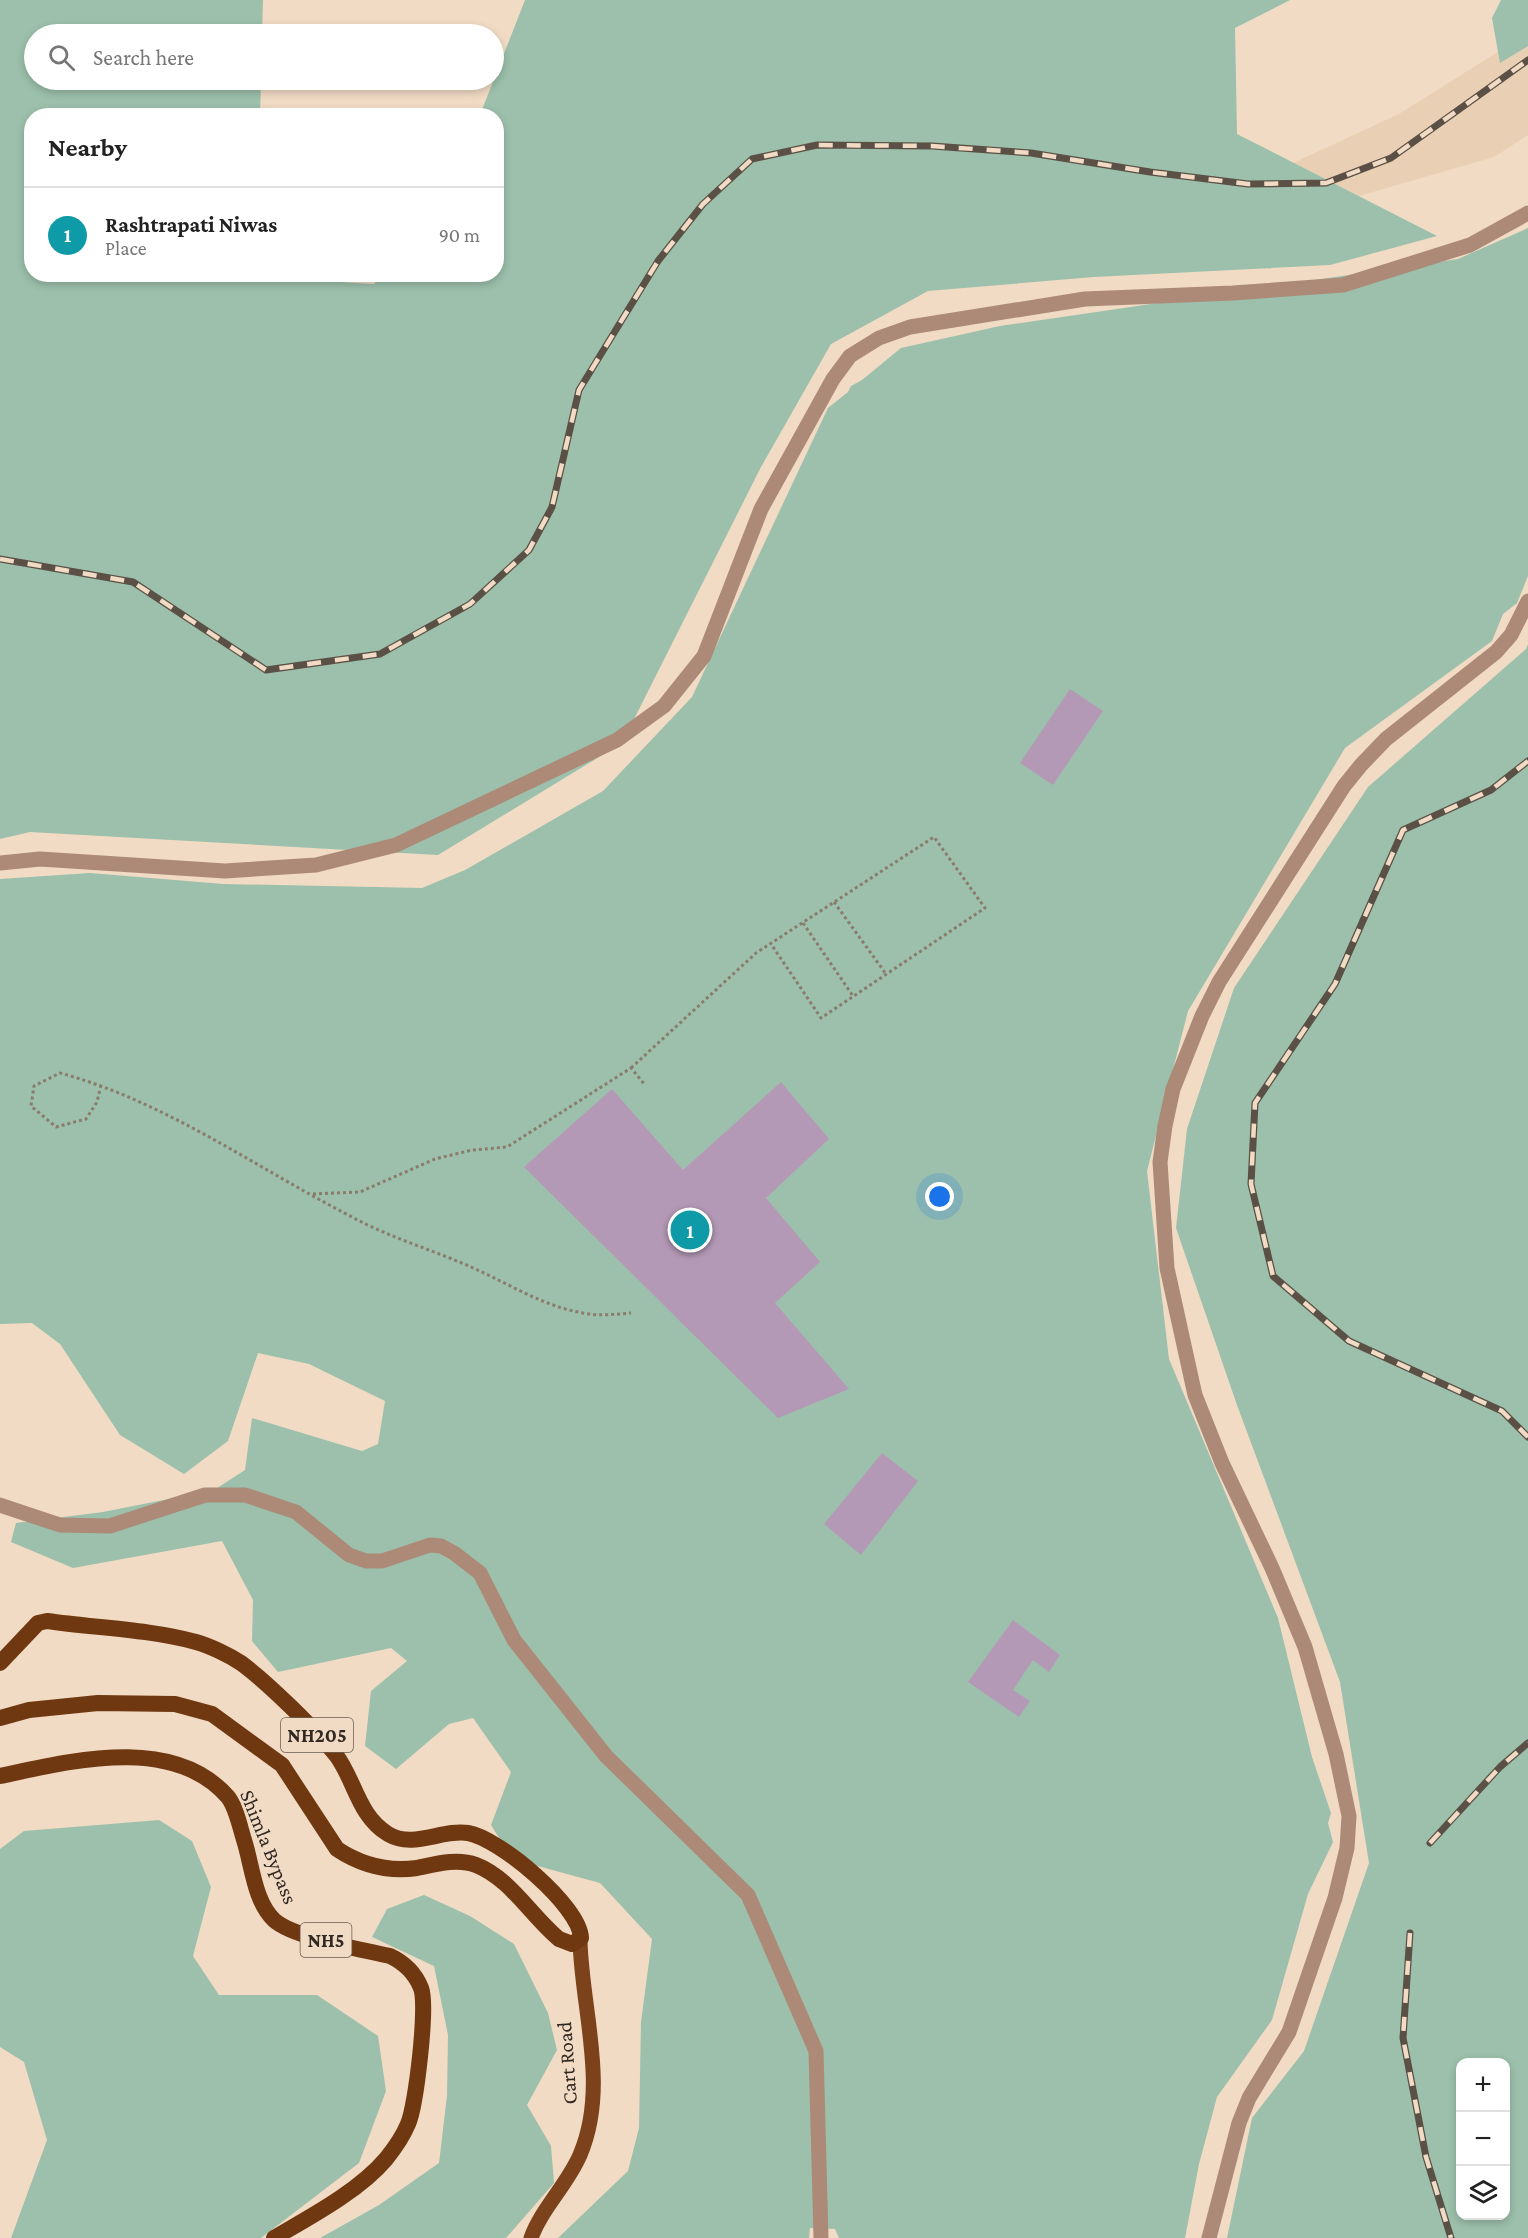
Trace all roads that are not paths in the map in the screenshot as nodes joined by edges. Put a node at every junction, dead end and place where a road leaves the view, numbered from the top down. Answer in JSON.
{"nodes":[{"id":1,"x":1528,"y":213,"type":"edge"},
{"id":2,"x":1528,"y":602,"type":"edge"},
{"id":3,"x":0,"y":863,"type":"edge"},
{"id":4,"x":0,"y":1505,"type":"edge"},
{"id":5,"x":0,"y":1663,"type":"edge"},
{"id":6,"x":0,"y":1718,"type":"edge"},
{"id":7,"x":0,"y":1776,"type":"edge"},
{"id":8,"x":580,"y":1941,"type":"junction"},
{"id":9,"x":274,"y":2238,"type":"edge"},
{"id":10,"x":531,"y":2238,"type":"edge"},
{"id":11,"x":821,"y":2238,"type":"edge"},
{"id":12,"x":1209,"y":2238,"type":"edge"}],
"edges":[{"from":1,"to":3,"type":"street"},
{"from":2,"to":12,"type":"street"},
{"from":4,"to":11,"type":"street"},
{"from":5,"to":8,"type":"highway","number":"NH205"},
{"from":6,"to":8,"type":"highway","number":"NH205"},
{"from":7,"to":9,"type":"highway","name":"Shimla Bypass","number":"NH5"},
{"from":8,"to":10,"type":"main road","name":"Cart Road"}]}
